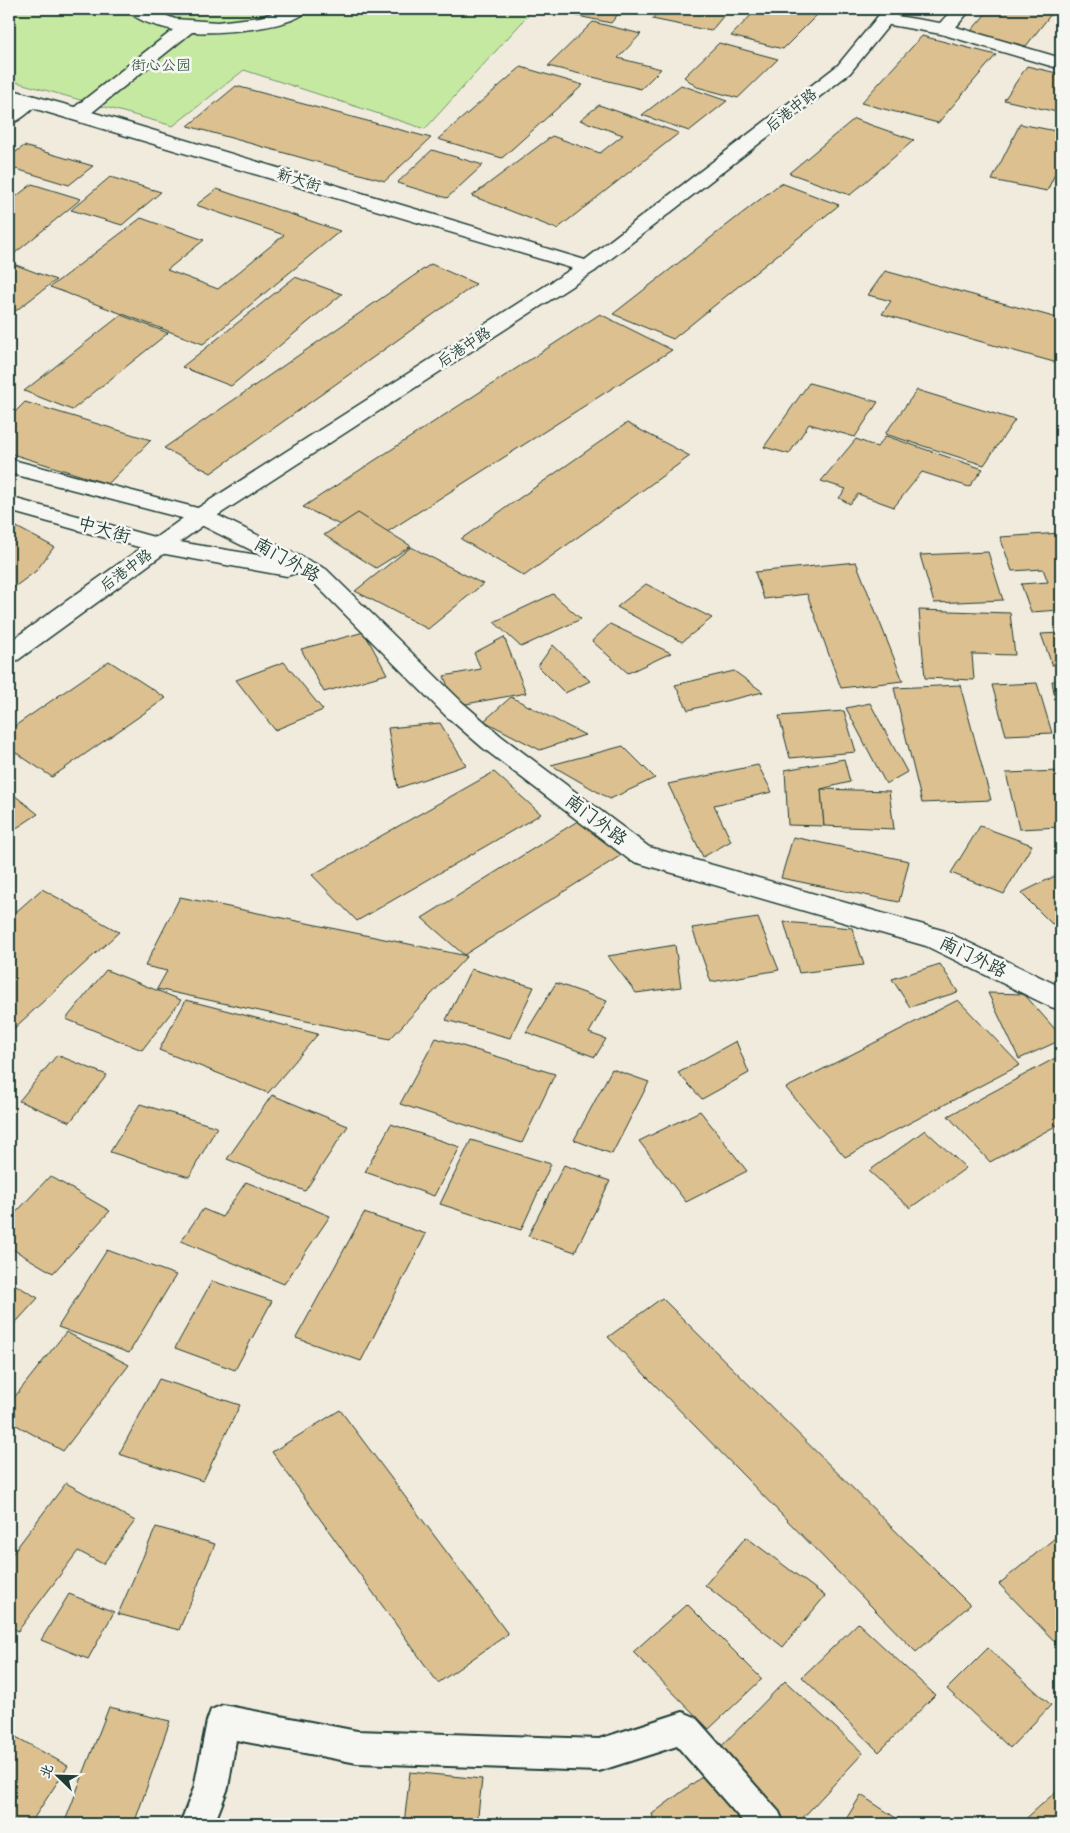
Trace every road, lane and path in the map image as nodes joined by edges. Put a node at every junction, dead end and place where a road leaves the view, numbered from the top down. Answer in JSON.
{"nodes":[{"id":1,"x":136,"y":9,"type":"edge"},
{"id":2,"x":300,"y":9,"type":"edge"},
{"id":3,"x":962,"y":9,"type":"edge"},
{"id":4,"x":889,"y":14,"type":"edge"},
{"id":5,"x":189,"y":26,"type":"junction"},
{"id":6,"x":944,"y":29,"type":"junction"},
{"id":7,"x":1061,"y":64,"type":"edge"},
{"id":8,"x":9,"y":96,"type":"edge"},
{"id":9,"x":30,"y":101,"type":"junction"},
{"id":10,"x":78,"y":114,"type":"junction"},
{"id":11,"x":9,"y":118,"type":"edge"},
{"id":12,"x":588,"y":267,"type":"junction"},
{"id":13,"x":9,"y":466,"type":"edge"},
{"id":14,"x":9,"y":504,"type":"edge"},
{"id":15,"x":201,"y":516,"type":"junction"},
{"id":16,"x":160,"y":546,"type":"junction"},
{"id":17,"x":318,"y":574,"type":"junction"},
{"id":18,"x":9,"y":654,"type":"edge"},
{"id":19,"x":1061,"y":999,"type":"edge"},
{"id":20,"x":197,"y":1824,"type":"edge"},
{"id":21,"x":767,"y":1824,"type":"edge"}],
"edges":[{"from":1,"to":5,"type":"main road"},
{"from":2,"to":5,"type":"main road"},
{"from":3,"to":6,"type":"main road"},
{"from":4,"to":6,"type":"main road"},
{"from":4,"to":12,"type":"main road","name":"后港中路"},
{"from":5,"to":10,"type":"main road"},
{"from":6,"to":7,"type":"main road"},
{"from":8,"to":9,"type":"main road","name":"新大街"},
{"from":9,"to":10,"type":"main road","name":"新大街"},
{"from":9,"to":11,"type":"main road"},
{"from":10,"to":12,"type":"main road","name":"新大街"},
{"from":12,"to":15,"type":"main road","name":"后港中路"},
{"from":13,"to":15,"type":"main road"},
{"from":14,"to":16,"type":"main road","name":"中大街"},
{"from":15,"to":16,"type":"main road","name":"后港中路"},
{"from":15,"to":17,"type":"main road","name":"南门外路"},
{"from":16,"to":17,"type":"main road","name":"中大街"},
{"from":16,"to":18,"type":"main road","name":"后港中路"},
{"from":17,"to":19,"type":"main road","name":"南门外路"},
{"from":20,"to":21,"type":"lane"}]}
